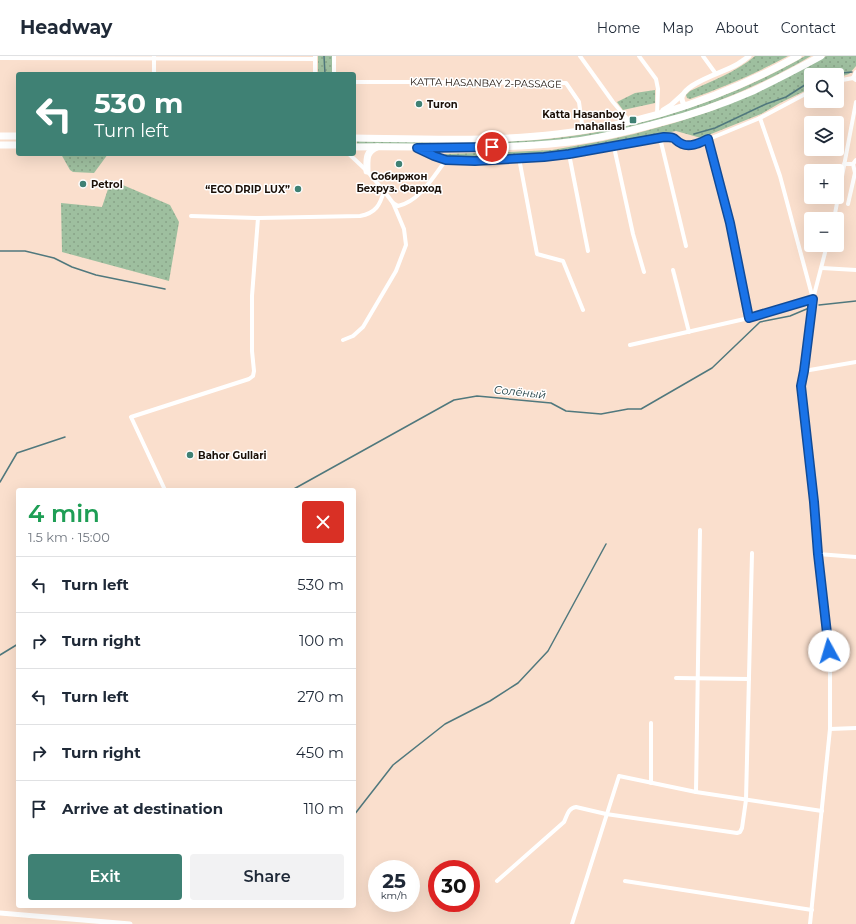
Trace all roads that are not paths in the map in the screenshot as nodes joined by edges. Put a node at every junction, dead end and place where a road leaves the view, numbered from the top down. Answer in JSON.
{"nodes":[{"id":1,"x":334,"y":56,"type":"edge"},
{"id":2,"x":580,"y":56,"type":"edge"},
{"id":3,"x":639,"y":56,"type":"edge"},
{"id":4,"x":703,"y":56,"type":"edge"},
{"id":5,"x":749,"y":56,"type":"edge"},
{"id":6,"x":798,"y":56,"type":"edge"},
{"id":7,"x":821,"y":56,"type":"edge"},
{"id":8,"x":0,"y":58,"type":"edge"},
{"id":9,"x":154,"y":58,"type":"edge"},
{"id":10,"x":315,"y":58,"type":"edge"},
{"id":11,"x":154,"y":72,"type":"edge"},
{"id":12,"x":315,"y":72,"type":"edge"},
{"id":13,"x":334,"y":72,"type":"edge"},
{"id":14,"x":856,"y":72,"type":"edge"},
{"id":15,"x":716,"y":74,"type":"junction"},
{"id":16,"x":855,"y":79,"type":"edge"},
{"id":17,"x":844,"y":80,"type":"edge"},
{"id":18,"x":356,"y":82,"type":"edge"},
{"id":19,"x":684,"y":92,"type":"junction"},
{"id":20,"x":804,"y":94,"type":"edge"},
{"id":21,"x":856,"y":102,"type":"edge"},
{"id":22,"x":685,"y":105,"type":"junction"},
{"id":23,"x":657,"y":114,"type":"junction"},
{"id":24,"x":760,"y":118,"type":"junction"},
{"id":25,"x":629,"y":121,"type":"junction"},
{"id":26,"x":583,"y":131,"type":"junction"},
{"id":27,"x":0,"y":136,"type":"edge"},
{"id":28,"x":16,"y":136,"type":"edge"},
{"id":29,"x":356,"y":138,"type":"edge"},
{"id":30,"x":660,"y":138,"type":"junction"},
{"id":31,"x":708,"y":139,"type":"junction"},
{"id":32,"x":0,"y":145,"type":"edge"},
{"id":33,"x":16,"y":145,"type":"edge"},
{"id":34,"x":377,"y":147,"type":"junction"},
{"id":35,"x":614,"y":147,"type":"junction"},
{"id":36,"x":356,"y":148,"type":"edge"},
{"id":37,"x":417,"y":148,"type":"junction"},
{"id":38,"x":569,"y":154,"type":"junction"},
{"id":39,"x":351,"y":156,"type":"edge"},
{"id":40,"x":519,"y":158,"type":"junction"},
{"id":41,"x":446,"y":160,"type":"junction"},
{"id":42,"x":856,"y":160,"type":"edge"},
{"id":43,"x":844,"y":164,"type":"joint"},
{"id":44,"x":854,"y":164,"type":"junction"},
{"id":45,"x":367,"y":170,"type":"junction"},
{"id":46,"x":384,"y":191,"type":"junction"},
{"id":47,"x":393,"y":203,"type":"junction"},
{"id":48,"x":848,"y":204,"type":"dead end"},
{"id":49,"x":191,"y":216,"type":"dead end"},
{"id":50,"x":258,"y":218,"type":"junction"},
{"id":51,"x":686,"y":246,"type":"dead end"},
{"id":52,"x":588,"y":252,"type":"dead end"},
{"id":53,"x":825,"y":252,"type":"edge"},
{"id":54,"x":822,"y":268,"type":"junction"},
{"id":55,"x":673,"y":270,"type":"dead end"},
{"id":56,"x":856,"y":270,"type":"edge"},
{"id":57,"x":644,"y":272,"type":"dead end"},
{"id":58,"x":813,"y":299,"type":"junction"},
{"id":59,"x":583,"y":310,"type":"dead end"},
{"id":60,"x":749,"y":318,"type":"junction"},
{"id":61,"x":689,"y":332,"type":"junction"},
{"id":62,"x":343,"y":340,"type":"dead end"},
{"id":63,"x":630,"y":345,"type":"dead end"},
{"id":64,"x":856,"y":362,"type":"edge"},
{"id":65,"x":804,"y":371,"type":"junction"},
{"id":66,"x":164,"y":488,"type":"edge"},
{"id":67,"x":700,"y":530,"type":"dead end"},
{"id":68,"x":752,"y":553,"type":"dead end"},
{"id":69,"x":818,"y":554,"type":"junction"},
{"id":70,"x":856,"y":556,"type":"edge"},
{"id":71,"x":676,"y":678,"type":"dead end"},
{"id":72,"x":698,"y":678,"type":"junction"},
{"id":73,"x":749,"y":678,"type":"junction"},
{"id":74,"x":651,"y":723,"type":"dead end"},
{"id":75,"x":856,"y":728,"type":"edge"},
{"id":76,"x":830,"y":729,"type":"junction"},
{"id":77,"x":651,"y":783,"type":"junction"},
{"id":78,"x":696,"y":792,"type":"junction"},
{"id":79,"x":746,"y":800,"type":"junction"},
{"id":80,"x":822,"y":811,"type":"junction"},
{"id":81,"x":606,"y":814,"type":"junction"},
{"id":82,"x":497,"y":881,"type":"dead end"},
{"id":83,"x":625,"y":881,"type":"dead end"},
{"id":84,"x":812,"y":910,"type":"junction"},
{"id":85,"x":0,"y":913,"type":"edge"},
{"id":86,"x":130,"y":924,"type":"edge"},
{"id":87,"x":572,"y":924,"type":"edge"},
{"id":88,"x":810,"y":924,"type":"edge"}],
"edges":[{"from":1,"to":13,"type":"street"},
{"from":2,"to":25,"type":"street"},
{"from":3,"to":23,"type":"street"},
{"from":4,"to":15,"type":"street"},
{"from":5,"to":15,"type":"street"},
{"from":6,"to":22,"type":"highway"},
{"from":7,"to":37,"type":"highway"},
{"from":8,"to":9,"type":"street"},
{"from":9,"to":10,"type":"street"},
{"from":9,"to":11,"type":"street"},
{"from":10,"to":12,"type":"street"},
{"from":14,"to":16,"type":"street"},
{"from":15,"to":19,"type":"street"},
{"from":16,"to":17,"type":"street"},
{"from":18,"to":26,"type":"street","name":"KATTA HASANBAY 2-PASSAGE"},
{"from":19,"to":22,"type":"street"},
{"from":19,"to":23,"type":"street"},
{"from":20,"to":24,"type":"street"},
{"from":21,"to":43,"type":"street"},
{"from":22,"to":23,"type":"highway"},
{"from":23,"to":25,"type":"highway"},
{"from":24,"to":31,"type":"street"},
{"from":24,"to":58,"type":"street"},
{"from":25,"to":26,"type":"highway"},
{"from":26,"to":29,"type":"highway"},
{"from":27,"to":28,"type":"highway"},
{"from":30,"to":31,"type":"street"},
{"from":30,"to":35,"type":"street"},
{"from":30,"to":51,"type":"street"},
{"from":31,"to":60,"type":"street"},
{"from":32,"to":33,"type":"highway"},
{"from":34,"to":36,"type":"highway"},
{"from":34,"to":37,"type":"highway"},
{"from":34,"to":45,"type":"highway"},
{"from":35,"to":38,"type":"street"},
{"from":35,"to":57,"type":"street"},
{"from":37,"to":41,"type":"street"},
{"from":38,"to":40,"type":"street"},
{"from":38,"to":52,"type":"street"},
{"from":39,"to":45,"type":"street"},
{"from":40,"to":41,"type":"street"},
{"from":40,"to":59,"type":"street"},
{"from":41,"to":47,"type":"street"},
{"from":42,"to":44,"type":"street"},
{"from":43,"to":44,"type":"street"},
{"from":44,"to":48,"type":"street"},
{"from":45,"to":46,"type":"street"},
{"from":46,"to":47,"type":"street"},
{"from":46,"to":50,"type":"street"},
{"from":47,"to":62,"type":"street"},
{"from":49,"to":50,"type":"street"},
{"from":50,"to":66,"type":"street"},
{"from":53,"to":54,"type":"street"},
{"from":54,"to":56,"type":"street"},
{"from":54,"to":58,"type":"street"},
{"from":55,"to":61,"type":"street"},
{"from":58,"to":60,"type":"street"},
{"from":58,"to":65,"type":"street"},
{"from":60,"to":61,"type":"street"},
{"from":61,"to":63,"type":"street"},
{"from":64,"to":65,"type":"street"},
{"from":65,"to":69,"type":"street"},
{"from":67,"to":72,"type":"street"},
{"from":68,"to":73,"type":"street"},
{"from":69,"to":70,"type":"street"},
{"from":69,"to":76,"type":"street"},
{"from":71,"to":72,"type":"street"},
{"from":72,"to":73,"type":"street"},
{"from":72,"to":78,"type":"street"},
{"from":73,"to":79,"type":"street"},
{"from":74,"to":77,"type":"street"},
{"from":75,"to":76,"type":"street"},
{"from":76,"to":80,"type":"street"},
{"from":77,"to":78,"type":"street"},
{"from":77,"to":81,"type":"street"},
{"from":78,"to":79,"type":"street"},
{"from":79,"to":80,"type":"street"},
{"from":79,"to":81,"type":"street"},
{"from":80,"to":84,"type":"street"},
{"from":81,"to":82,"type":"street"},
{"from":81,"to":87,"type":"street"},
{"from":83,"to":84,"type":"street"},
{"from":84,"to":88,"type":"street"},
{"from":85,"to":86,"type":"street"}]}
